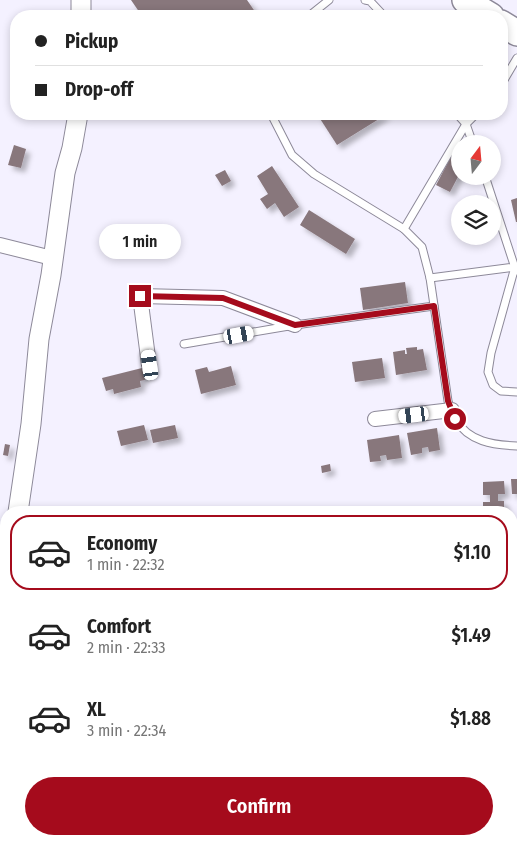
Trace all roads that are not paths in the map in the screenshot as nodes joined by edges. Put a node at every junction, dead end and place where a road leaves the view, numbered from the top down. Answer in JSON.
{"nodes":[{"id":1,"x":329,"y":0,"type":"edge"},
{"id":2,"x":365,"y":0,"type":"edge"},
{"id":3,"x":465,"y":0,"type":"edge"},
{"id":4,"x":316,"y":10,"type":"edge"},
{"id":5,"x":378,"y":10,"type":"edge"},
{"id":6,"x":481,"y":10,"type":"edge"},
{"id":7,"x":517,"y":58,"type":"edge"},
{"id":8,"x":508,"y":73,"type":"edge"},
{"id":9,"x":77,"y":120,"type":"edge"},
{"id":10,"x":274,"y":120,"type":"edge"},
{"id":11,"x":462,"y":120,"type":"edge"},
{"id":12,"x":470,"y":120,"type":"edge"},
{"id":13,"x":466,"y":124,"type":"junction"},
{"id":14,"x":470,"y":135,"type":"edge"},
{"id":15,"x":488,"y":185,"type":"edge"},
{"id":16,"x":404,"y":229,"type":"junction"},
{"id":17,"x":0,"y":245,"type":"edge"},
{"id":18,"x":52,"y":258,"type":"junction"},
{"id":19,"x":515,"y":267,"type":"junction"},
{"id":20,"x":517,"y":275,"type":"edge"},
{"id":21,"x":430,"y":278,"type":"junction"},
{"id":22,"x":434,"y":306,"type":"junction"},
{"id":23,"x":295,"y":325,"type":"junction"},
{"id":24,"x":184,"y":344,"type":"dead end"},
{"id":25,"x":150,"y":365,"type":"dead end"},
{"id":26,"x":517,"y":392,"type":"edge"},
{"id":27,"x":452,"y":410,"type":"junction"},
{"id":28,"x":375,"y":419,"type":"dead end"},
{"id":29,"x":517,"y":446,"type":"edge"},
{"id":30,"x":19,"y":506,"type":"edge"}],
"edges":[{"from":1,"to":4,"type":"lane"},
{"from":2,"to":5,"type":"lane"},
{"from":3,"to":6,"type":"highway"},
{"from":7,"to":8,"type":"lane"},
{"from":9,"to":18,"type":"main road"},
{"from":10,"to":16,"type":"lane"},
{"from":11,"to":13,"type":"lane"},
{"from":12,"to":13,"type":"lane"},
{"from":13,"to":14,"type":"lane"},
{"from":13,"to":16,"type":"lane"},
{"from":15,"to":19,"type":"lane"},
{"from":16,"to":21,"type":"lane"},
{"from":17,"to":18,"type":"street"},
{"from":18,"to":30,"type":"main road"},
{"from":19,"to":20,"type":"lane"},
{"from":19,"to":21,"type":"lane"},
{"from":19,"to":26,"type":"lane"},
{"from":21,"to":22,"type":"lane"},
{"from":22,"to":23,"type":"lane"},
{"from":22,"to":27,"type":"lane"},
{"from":23,"to":24,"type":"lane"},
{"from":23,"to":25,"type":"street"},
{"from":27,"to":28,"type":"street"},
{"from":27,"to":29,"type":"lane"}]}
